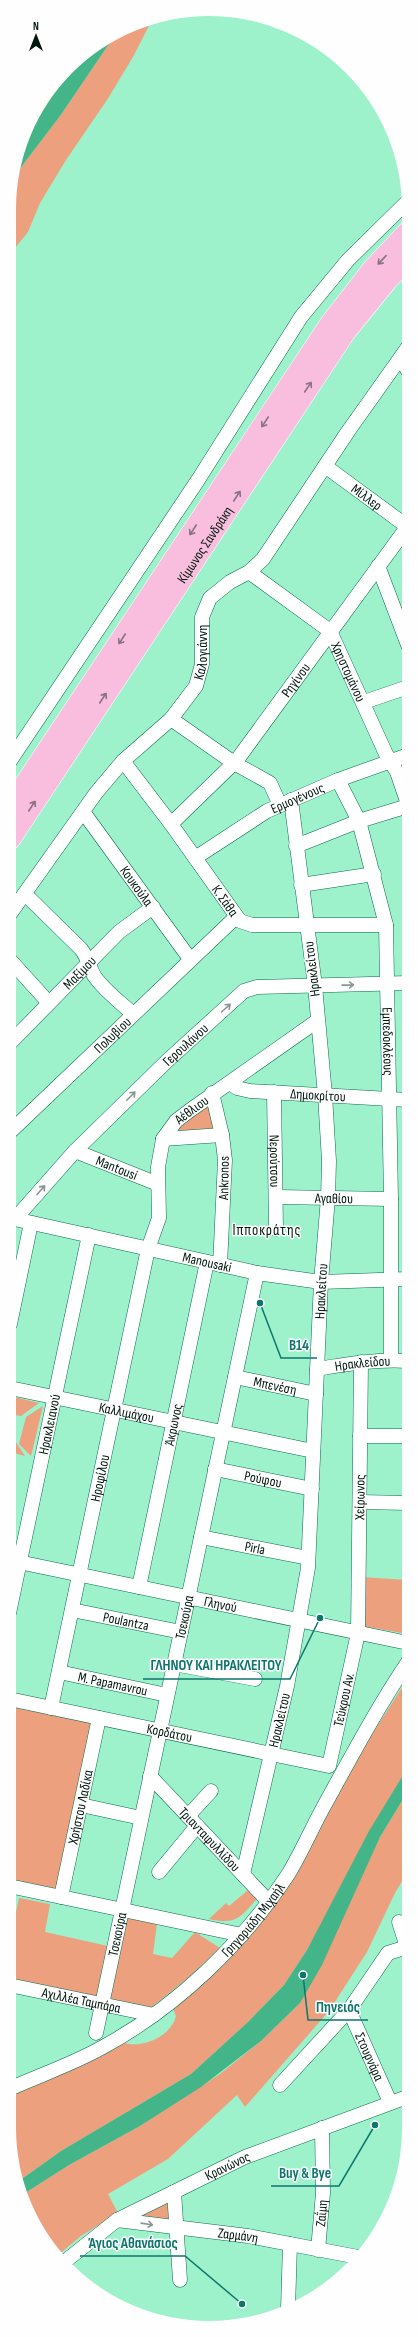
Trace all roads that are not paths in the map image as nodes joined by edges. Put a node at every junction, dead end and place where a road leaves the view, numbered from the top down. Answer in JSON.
{"nodes":[{"id":1,"x":402,"y":207,"type":"edge"},
{"id":2,"x":402,"y":238,"type":"edge"},
{"id":3,"x":402,"y":264,"type":"edge"},
{"id":4,"x":402,"y":357,"type":"edge"},
{"id":5,"x":325,"y":466,"type":"junction"},
{"id":6,"x":402,"y":522,"type":"edge"},
{"id":7,"x":402,"y":534,"type":"edge"},
{"id":8,"x":378,"y":566,"type":"junction"},
{"id":9,"x":249,"y":572,"type":"junction"},
{"id":10,"x":402,"y":629,"type":"edge"},
{"id":11,"x":330,"y":631,"type":"junction"},
{"id":12,"x":402,"y":689,"type":"edge"},
{"id":13,"x":364,"y":702,"type":"junction"},
{"id":14,"x":171,"y":719,"type":"junction"},
{"id":15,"x":16,"y":752,"type":"edge"},
{"id":16,"x":402,"y":757,"type":"edge"},
{"id":17,"x":123,"y":761,"type":"junction"},
{"id":18,"x":390,"y":761,"type":"junction"},
{"id":19,"x":234,"y":763,"type":"junction"},
{"id":20,"x":338,"y":780,"type":"junction"},
{"id":21,"x":402,"y":790,"type":"edge"},
{"id":22,"x":16,"y":798,"type":"edge"},
{"id":23,"x":286,"y":802,"type":"junction"},
{"id":24,"x":402,"y":807,"type":"edge"},
{"id":25,"x":84,"y":813,"type":"junction"},
{"id":26,"x":359,"y":821,"type":"junction"},
{"id":27,"x":171,"y":824,"type":"junction"},
{"id":28,"x":16,"y":830,"type":"edge"},
{"id":29,"x":296,"y":846,"type":"junction"},
{"id":30,"x":195,"y":858,"type":"junction"},
{"id":31,"x":374,"y":874,"type":"junction"},
{"id":32,"x":301,"y":885,"type":"junction"},
{"id":33,"x":25,"y":894,"type":"junction"},
{"id":34,"x":16,"y":906,"type":"edge"},
{"id":35,"x":153,"y":907,"type":"junction"},
{"id":36,"x":236,"y":917,"type":"junction"},
{"id":37,"x":306,"y":925,"type":"junction"},
{"id":38,"x":386,"y":925,"type":"junction"},
{"id":39,"x":190,"y":959,"type":"junction"},
{"id":40,"x":90,"y":962,"type":"junction"},
{"id":41,"x":16,"y":967,"type":"edge"},
{"id":42,"x":402,"y":983,"type":"edge"},
{"id":43,"x":388,"y":984,"type":"junction"},
{"id":44,"x":315,"y":986,"type":"junction"},
{"id":45,"x":49,"y":1004,"type":"junction"},
{"id":46,"x":133,"y":1014,"type":"junction"},
{"id":47,"x":318,"y":1021,"type":"junction"},
{"id":48,"x":16,"y":1037,"type":"edge"},
{"id":49,"x":230,"y":1083,"type":"junction"},
{"id":50,"x":274,"y":1092,"type":"junction"},
{"id":51,"x":212,"y":1094,"type":"junction"},
{"id":52,"x":325,"y":1095,"type":"junction"},
{"id":53,"x":390,"y":1099,"type":"junction"},
{"id":54,"x":402,"y":1100,"type":"edge"},
{"id":55,"x":16,"y":1126,"type":"edge"},
{"id":56,"x":222,"y":1135,"type":"junction"},
{"id":57,"x":163,"y":1139,"type":"junction"},
{"id":58,"x":75,"y":1151,"type":"junction"},
{"id":59,"x":158,"y":1184,"type":"junction"},
{"id":60,"x":276,"y":1197,"type":"junction"},
{"id":61,"x":328,"y":1198,"type":"junction"},
{"id":62,"x":391,"y":1199,"type":"junction"},
{"id":63,"x":16,"y":1215,"type":"edge"},
{"id":64,"x":16,"y":1220,"type":"edge"},
{"id":65,"x":31,"y":1223,"type":"junction"},
{"id":66,"x":276,"y":1229,"type":"dead end"},
{"id":67,"x":89,"y":1235,"type":"junction"},
{"id":68,"x":148,"y":1248,"type":"junction"},
{"id":69,"x":214,"y":1263,"type":"junction"},
{"id":70,"x":257,"y":1273,"type":"junction"},
{"id":71,"x":392,"y":1279,"type":"junction"},
{"id":72,"x":402,"y":1279,"type":"edge"},
{"id":73,"x":321,"y":1282,"type":"junction"},
{"id":74,"x":16,"y":1295,"type":"edge"},
{"id":75,"x":391,"y":1360,"type":"junction"},
{"id":76,"x":402,"y":1361,"type":"edge"},
{"id":77,"x":361,"y":1362,"type":"junction"},
{"id":78,"x":317,"y":1369,"type":"junction"},
{"id":79,"x":235,"y":1376,"type":"junction"},
{"id":80,"x":16,"y":1389,"type":"edge"},
{"id":81,"x":316,"y":1394,"type":"junction"},
{"id":82,"x":55,"y":1397,"type":"junction"},
{"id":83,"x":114,"y":1410,"type":"junction"},
{"id":84,"x":174,"y":1422,"type":"junction"},
{"id":85,"x":223,"y":1432,"type":"junction"},
{"id":86,"x":360,"y":1436,"type":"junction"},
{"id":87,"x":402,"y":1436,"type":"edge"},
{"id":88,"x":313,"y":1451,"type":"junction"},
{"id":89,"x":215,"y":1469,"type":"junction"},
{"id":90,"x":312,"y":1489,"type":"junction"},
{"id":91,"x":360,"y":1502,"type":"junction"},
{"id":92,"x":402,"y":1502,"type":"edge"},
{"id":93,"x":201,"y":1537,"type":"junction"},
{"id":94,"x":16,"y":1557,"type":"edge"},
{"id":95,"x":308,"y":1558,"type":"junction"},
{"id":96,"x":16,"y":1561,"type":"edge"},
{"id":97,"x":80,"y":1574,"type":"junction"},
{"id":98,"x":139,"y":1587,"type":"junction"},
{"id":99,"x":188,"y":1597,"type":"junction"},
{"id":100,"x":72,"y":1610,"type":"junction"},
{"id":101,"x":298,"y":1620,"type":"junction"},
{"id":102,"x":181,"y":1632,"type":"junction"},
{"id":103,"x":358,"y":1633,"type":"junction"},
{"id":104,"x":402,"y":1642,"type":"edge"},
{"id":105,"x":174,"y":1664,"type":"junction"},
{"id":106,"x":402,"y":1671,"type":"edge"},
{"id":107,"x":59,"y":1672,"type":"junction"},
{"id":108,"x":255,"y":1679,"type":"dead end"},
{"id":109,"x":167,"y":1695,"type":"junction"},
{"id":110,"x":16,"y":1700,"type":"edge"},
{"id":111,"x":51,"y":1708,"type":"junction"},
{"id":112,"x":99,"y":1718,"type":"junction"},
{"id":113,"x":160,"y":1730,"type":"junction"},
{"id":114,"x":271,"y":1754,"type":"junction"},
{"id":115,"x":329,"y":1766,"type":"joint"},
{"id":116,"x":150,"y":1776,"type":"junction"},
{"id":117,"x":211,"y":1791,"type":"dead end"},
{"id":118,"x":80,"y":1805,"type":"junction"},
{"id":119,"x":142,"y":1818,"type":"junction"},
{"id":120,"x":192,"y":1821,"type":"junction"},
{"id":121,"x":159,"y":1872,"type":"dead end"},
{"id":122,"x":243,"y":1874,"type":"junction"},
{"id":123,"x":16,"y":1887,"type":"edge"},
{"id":124,"x":61,"y":1897,"type":"junction"},
{"id":125,"x":269,"y":1902,"type":"junction"},
{"id":126,"x":122,"y":1910,"type":"junction"},
{"id":127,"x":399,"y":1922,"type":"dead end"},
{"id":128,"x":402,"y":1931,"type":"edge"},
{"id":129,"x":242,"y":1935,"type":"junction"},
{"id":130,"x":402,"y":1949,"type":"edge"},
{"id":131,"x":16,"y":1986,"type":"edge"},
{"id":132,"x":102,"y":2004,"type":"junction"},
{"id":133,"x":349,"y":2010,"type":"junction"},
{"id":134,"x":154,"y":2015,"type":"junction"},
{"id":135,"x":96,"y":2033,"type":"dead end"},
{"id":136,"x":16,"y":2085,"type":"edge"},
{"id":137,"x":280,"y":2085,"type":"dead end"},
{"id":138,"x":402,"y":2094,"type":"edge"},
{"id":139,"x":402,"y":2098,"type":"edge"},
{"id":140,"x":390,"y":2102,"type":"junction"},
{"id":141,"x":322,"y":2128,"type":"junction"},
{"id":142,"x":174,"y":2192,"type":"junction"},
{"id":143,"x":117,"y":2220,"type":"junction"},
{"id":144,"x":177,"y":2228,"type":"junction"},
{"id":145,"x":290,"y":2244,"type":"junction"},
{"id":146,"x":318,"y":2250,"type":"junction"},
{"id":147,"x":353,"y":2256,"type":"edge"},
{"id":148,"x":68,"y":2259,"type":"edge"},
{"id":149,"x":180,"y":2280,"type":"dead end"},
{"id":150,"x":288,"y":2304,"type":"edge"}],
"edges":[{"from":1,"to":15,"type":"street"},
{"from":2,"to":22,"type":"highway","name":"Κίμωνος Σανδράκη","one_way":true},
{"from":28,"to":3,"type":"highway","name":"Κίμωνος Σανδράκη","one_way":true},
{"from":4,"to":5,"type":"street","name":"Καλογιάννη"},
{"from":5,"to":6,"type":"street","name":"Μίλλερ"},
{"from":5,"to":9,"type":"street","name":"Καλογιάννη"},
{"from":7,"to":8,"type":"street","name":"Ρηγίνου"},
{"from":8,"to":10,"type":"street"},
{"from":8,"to":11,"type":"street","name":"Ρηγίνου"},
{"from":9,"to":11,"type":"street","name":"Χρηστομάνου"},
{"from":9,"to":14,"type":"street","name":"Καλογιάννη"},
{"from":11,"to":13,"type":"street","name":"Χρηστομάνου"},
{"from":11,"to":19,"type":"street","name":"Ρηγίνου"},
{"from":12,"to":13,"type":"street"},
{"from":13,"to":18,"type":"street","name":"Χρηστομάνου"},
{"from":14,"to":17,"type":"street","name":"Καλογιάννη"},
{"from":14,"to":19,"type":"street","name":"Ηρακλείτου"},
{"from":16,"to":18,"type":"street","name":"Ερμογένους"},
{"from":17,"to":25,"type":"street","name":"Καλογιάννη"},
{"from":17,"to":27,"type":"street","name":"Κ. Σάθα"},
{"from":18,"to":20,"type":"street","name":"Ερμογένους"},
{"from":18,"to":21,"type":"street","name":"Χρηστομάνου"},
{"from":19,"to":23,"type":"street","name":"Ηρακλείτου"},
{"from":19,"to":27,"type":"street","name":"Ρηγίνου"},
{"from":20,"to":23,"type":"street","name":"Ερμογένους"},
{"from":20,"to":26,"type":"street","name":"Εμπεδοκλέους"},
{"from":23,"to":29,"type":"street","name":"Ηρακλείτου"},
{"from":23,"to":30,"type":"street","name":"Ερμογένους"},
{"from":24,"to":26,"type":"street"},
{"from":25,"to":33,"type":"street","name":"Καλογιάννη"},
{"from":25,"to":35,"type":"street","name":"Κουκούλα"},
{"from":26,"to":29,"type":"street"},
{"from":26,"to":31,"type":"street","name":"Εμπεδοκλέους"},
{"from":27,"to":30,"type":"street","name":"Κ. Σάθα"},
{"from":29,"to":32,"type":"street","name":"Ηρακλείτου"},
{"from":30,"to":36,"type":"street","name":"Κ. Σάθα"},
{"from":31,"to":32,"type":"street"},
{"from":31,"to":38,"type":"street","name":"Εμπεδοκλέους"},
{"from":32,"to":37,"type":"street","name":"Ηρακλείτου"},
{"from":33,"to":34,"type":"street","name":"Καλογιάννη"},
{"from":33,"to":40,"type":"street"},
{"from":35,"to":39,"type":"street","name":"Κουκούλα"},
{"from":35,"to":40,"type":"street","name":"Μαξίμου"},
{"from":36,"to":37,"type":"street","name":"Κ. Σάθα"},
{"from":36,"to":39,"type":"street","name":"Πολυβίου"},
{"from":37,"to":38,"type":"street","name":"Κ. Σάθα"},
{"from":37,"to":44,"type":"street","name":"Ηρακλείτου"},
{"from":38,"to":43,"type":"street","name":"Εμπεδοκλέους"},
{"from":39,"to":46,"type":"street","name":"Πολυβίου"},
{"from":40,"to":45,"type":"street","name":"Μαξίμου"},
{"from":40,"to":46,"type":"street"},
{"from":41,"to":45,"type":"street"},
{"from":42,"to":43,"type":"street","name":"Γερουλάνου"},
{"from":44,"to":43,"type":"street","name":"Γερουλάνου","one_way":true},
{"from":43,"to":53,"type":"street","name":"Εμπεδοκλέους"},
{"from":44,"to":47,"type":"street","name":"Ηρακλείτου"},
{"from":58,"to":44,"type":"street","name":"Γερουλάνου","one_way":true},
{"from":45,"to":48,"type":"street","name":"Μαξίμου"},
{"from":46,"to":55,"type":"street","name":"Πολυβίου"},
{"from":47,"to":49,"type":"street","name":"Αέθλιου"},
{"from":47,"to":52,"type":"street","name":"Ηρακλείτου"},
{"from":49,"to":50,"type":"street","name":"Δημοκρίτου"},
{"from":49,"to":51,"type":"street","name":"Αέθλιου"},
{"from":50,"to":52,"type":"street","name":"Δημοκρίτου"},
{"from":50,"to":60,"type":"street","name":"Νερούτσου"},
{"from":51,"to":56,"type":"street","name":"Ankronos"},
{"from":51,"to":57,"type":"street","name":"Αέθλιου"},
{"from":52,"to":53,"type":"street","name":"Δημοκρίτου"},
{"from":52,"to":61,"type":"street","name":"Ηρακλείτου"},
{"from":53,"to":54,"type":"street","name":"Δημοκρίτου"},
{"from":53,"to":62,"type":"street","name":"Εμπεδοκλέους"},
{"from":56,"to":57,"type":"street"},
{"from":56,"to":69,"type":"street","name":"Ankronos"},
{"from":57,"to":59,"type":"street","name":"Αέθλιου"},
{"from":58,"to":59,"type":"street","name":"Mantousi"},
{"from":63,"to":58,"type":"street","name":"Γερουλάνου","one_way":true},
{"from":59,"to":68,"type":"street","name":"Αέθλιου"},
{"from":60,"to":61,"type":"street","name":"Αγαθίου"},
{"from":60,"to":66,"type":"street","name":"Νερούτσου"},
{"from":61,"to":62,"type":"street","name":"Αγαθίου"},
{"from":61,"to":73,"type":"street","name":"Ηρακλείτου"},
{"from":62,"to":71,"type":"street","name":"Εμπεδοκλέους"},
{"from":64,"to":65,"type":"street","name":"Manousaki"},
{"from":65,"to":67,"type":"street","name":"Manousaki"},
{"from":65,"to":74,"type":"street"},
{"from":67,"to":68,"type":"street","name":"Manousaki"},
{"from":67,"to":82,"type":"street","name":"Ηρακλειανού"},
{"from":68,"to":69,"type":"street","name":"Manousaki"},
{"from":68,"to":83,"type":"street","name":"Ηροφίλου"},
{"from":69,"to":70,"type":"street","name":"Manousaki"},
{"from":69,"to":84,"type":"street","name":"Άκρωνος"},
{"from":70,"to":73,"type":"street","name":"Manousaki"},
{"from":70,"to":79,"type":"street","name":"Τσεκούρα"},
{"from":71,"to":72,"type":"street","name":"Manousaki"},
{"from":71,"to":73,"type":"street","name":"Manousaki"},
{"from":71,"to":75,"type":"street","name":"Εμπεδοκλέους"},
{"from":73,"to":78,"type":"street","name":"Ηρακλείτου"},
{"from":75,"to":76,"type":"street","name":"Ηρακλείδου"},
{"from":75,"to":77,"type":"street","name":"Ηρακλείδου"},
{"from":77,"to":78,"type":"street","name":"Ηρακλείδου"},
{"from":77,"to":86,"type":"street","name":"Χείρωνος"},
{"from":78,"to":81,"type":"street","name":"Ηρακλείτου"},
{"from":79,"to":81,"type":"street","name":"Μπενέση"},
{"from":79,"to":85,"type":"street","name":"Τσεκούρα"},
{"from":80,"to":82,"type":"street","name":"Καλλιμάχου"},
{"from":81,"to":88,"type":"street","name":"Ηρακλείτου"},
{"from":82,"to":83,"type":"street","name":"Καλλιμάχου"},
{"from":82,"to":94,"type":"street","name":"Ηρακλειανού"},
{"from":83,"to":84,"type":"street","name":"Καλλιμάχου"},
{"from":83,"to":97,"type":"street","name":"Ηροφίλου"},
{"from":84,"to":85,"type":"street","name":"Καλλιμάχου"},
{"from":84,"to":98,"type":"street","name":"Άκρωνος"},
{"from":85,"to":88,"type":"street","name":"Καλλιμάχου"},
{"from":85,"to":89,"type":"street","name":"Τσεκούρα"},
{"from":86,"to":87,"type":"street"},
{"from":86,"to":91,"type":"street","name":"Χείρωνος"},
{"from":88,"to":90,"type":"street","name":"Ηρακλείτου"},
{"from":89,"to":90,"type":"street","name":"Ρούφου"},
{"from":89,"to":93,"type":"street","name":"Τσεκούρα"},
{"from":90,"to":95,"type":"street","name":"Ηρακλείτου"},
{"from":91,"to":92,"type":"street"},
{"from":91,"to":103,"type":"street","name":"Χείρωνος"},
{"from":93,"to":95,"type":"street","name":"Pirla"},
{"from":93,"to":99,"type":"street","name":"Τσεκούρα"},
{"from":95,"to":101,"type":"street","name":"Ηρακλείτου"},
{"from":96,"to":97,"type":"street","name":"Γληνού"},
{"from":97,"to":98,"type":"street","name":"Γληνού"},
{"from":97,"to":100,"type":"street","name":"Ηροφίλου"},
{"from":98,"to":99,"type":"street","name":"Γληνού"},
{"from":99,"to":101,"type":"street","name":"Γληνού"},
{"from":99,"to":102,"type":"street","name":"Τσεκούρα"},
{"from":100,"to":102,"type":"street","name":"Poulantza"},
{"from":100,"to":107,"type":"street","name":"Ηροφίλου"},
{"from":101,"to":103,"type":"street","name":"Γληνού"},
{"from":101,"to":114,"type":"street","name":"Ηρακλείτου"},
{"from":102,"to":105,"type":"street","name":"Τσεκούρα"},
{"from":103,"to":104,"type":"street","name":"Γληνού"},
{"from":103,"to":115,"type":"street","name":"Τεύκρου Αν."},
{"from":105,"to":108,"type":"street"},
{"from":105,"to":109,"type":"street","name":"Τσεκούρα"},
{"from":106,"to":125,"type":"street","name":"Γρηγοριάδη Μιχαήλ"},
{"from":107,"to":109,"type":"street","name":"M. Papamavrou"},
{"from":107,"to":111,"type":"street","name":"Ηροφίλου"},
{"from":109,"to":113,"type":"street","name":"Τσεκούρα"},
{"from":110,"to":111,"type":"street","name":"Κορδάτου"},
{"from":111,"to":112,"type":"street","name":"Κορδάτου"},
{"from":112,"to":113,"type":"street","name":"Κορδάτου"},
{"from":112,"to":118,"type":"street","name":"Χρήστου Λαδίκα"},
{"from":113,"to":114,"type":"street","name":"Κορδάτου"},
{"from":113,"to":116,"type":"street","name":"Τσεκούρα"},
{"from":114,"to":115,"type":"street","name":"Κορδάτου"},
{"from":114,"to":122,"type":"street","name":"Ηρακλείτου"},
{"from":116,"to":119,"type":"street","name":"Τσεκούρα"},
{"from":116,"to":120,"type":"street","name":"Τριανταφυλλίδου"},
{"from":117,"to":120,"type":"street"},
{"from":118,"to":119,"type":"street"},
{"from":118,"to":124,"type":"street","name":"Χρήστου Λαδίκα"},
{"from":119,"to":126,"type":"street","name":"Τσεκούρα"},
{"from":120,"to":121,"type":"street"},
{"from":120,"to":122,"type":"street","name":"Τριανταφυλλίδου"},
{"from":122,"to":125,"type":"street","name":"Τριανταφυλλίδου"},
{"from":123,"to":124,"type":"street"},
{"from":124,"to":126,"type":"street"},
{"from":125,"to":129,"type":"street","name":"Γρηγοριάδη Μιχαήλ"},
{"from":126,"to":129,"type":"street"},
{"from":126,"to":132,"type":"street","name":"Τσεκούρα"},
{"from":127,"to":128,"type":"street"},
{"from":129,"to":134,"type":"street","name":"Γρηγοριάδη Μιχαήλ"},
{"from":130,"to":133,"type":"street"},
{"from":131,"to":132,"type":"street","name":"Αχιλλέα Ταμπάρα"},
{"from":132,"to":134,"type":"street","name":"Αχιλλέα Ταμπάρα"},
{"from":132,"to":135,"type":"street","name":"Τσεκούρα"},
{"from":133,"to":137,"type":"street"},
{"from":133,"to":140,"type":"street","name":"Στουρνάρα"},
{"from":134,"to":136,"type":"street","name":"Γρηγοριάδη Μιχαήλ"},
{"from":138,"to":140,"type":"street"},
{"from":139,"to":140,"type":"street","name":"Κρανώνος"},
{"from":140,"to":141,"type":"street","name":"Κρανώνος"},
{"from":141,"to":142,"type":"street","name":"Κρανώνος"},
{"from":141,"to":146,"type":"street","name":"Ζαΐμη"},
{"from":142,"to":143,"type":"street","name":"Κρανώνος"},
{"from":142,"to":144,"type":"street"},
{"from":143,"to":144,"type":"street","name":"Ζαρμάνη","one_way":true},
{"from":143,"to":148,"type":"street","name":"Κρανώνος"},
{"from":144,"to":145,"type":"street","name":"Ζαρμάνη"},
{"from":144,"to":149,"type":"street"},
{"from":145,"to":146,"type":"street","name":"Ζαρμάνη"},
{"from":145,"to":150,"type":"street"},
{"from":146,"to":147,"type":"street","name":"Ζαρμάνη"}]}
